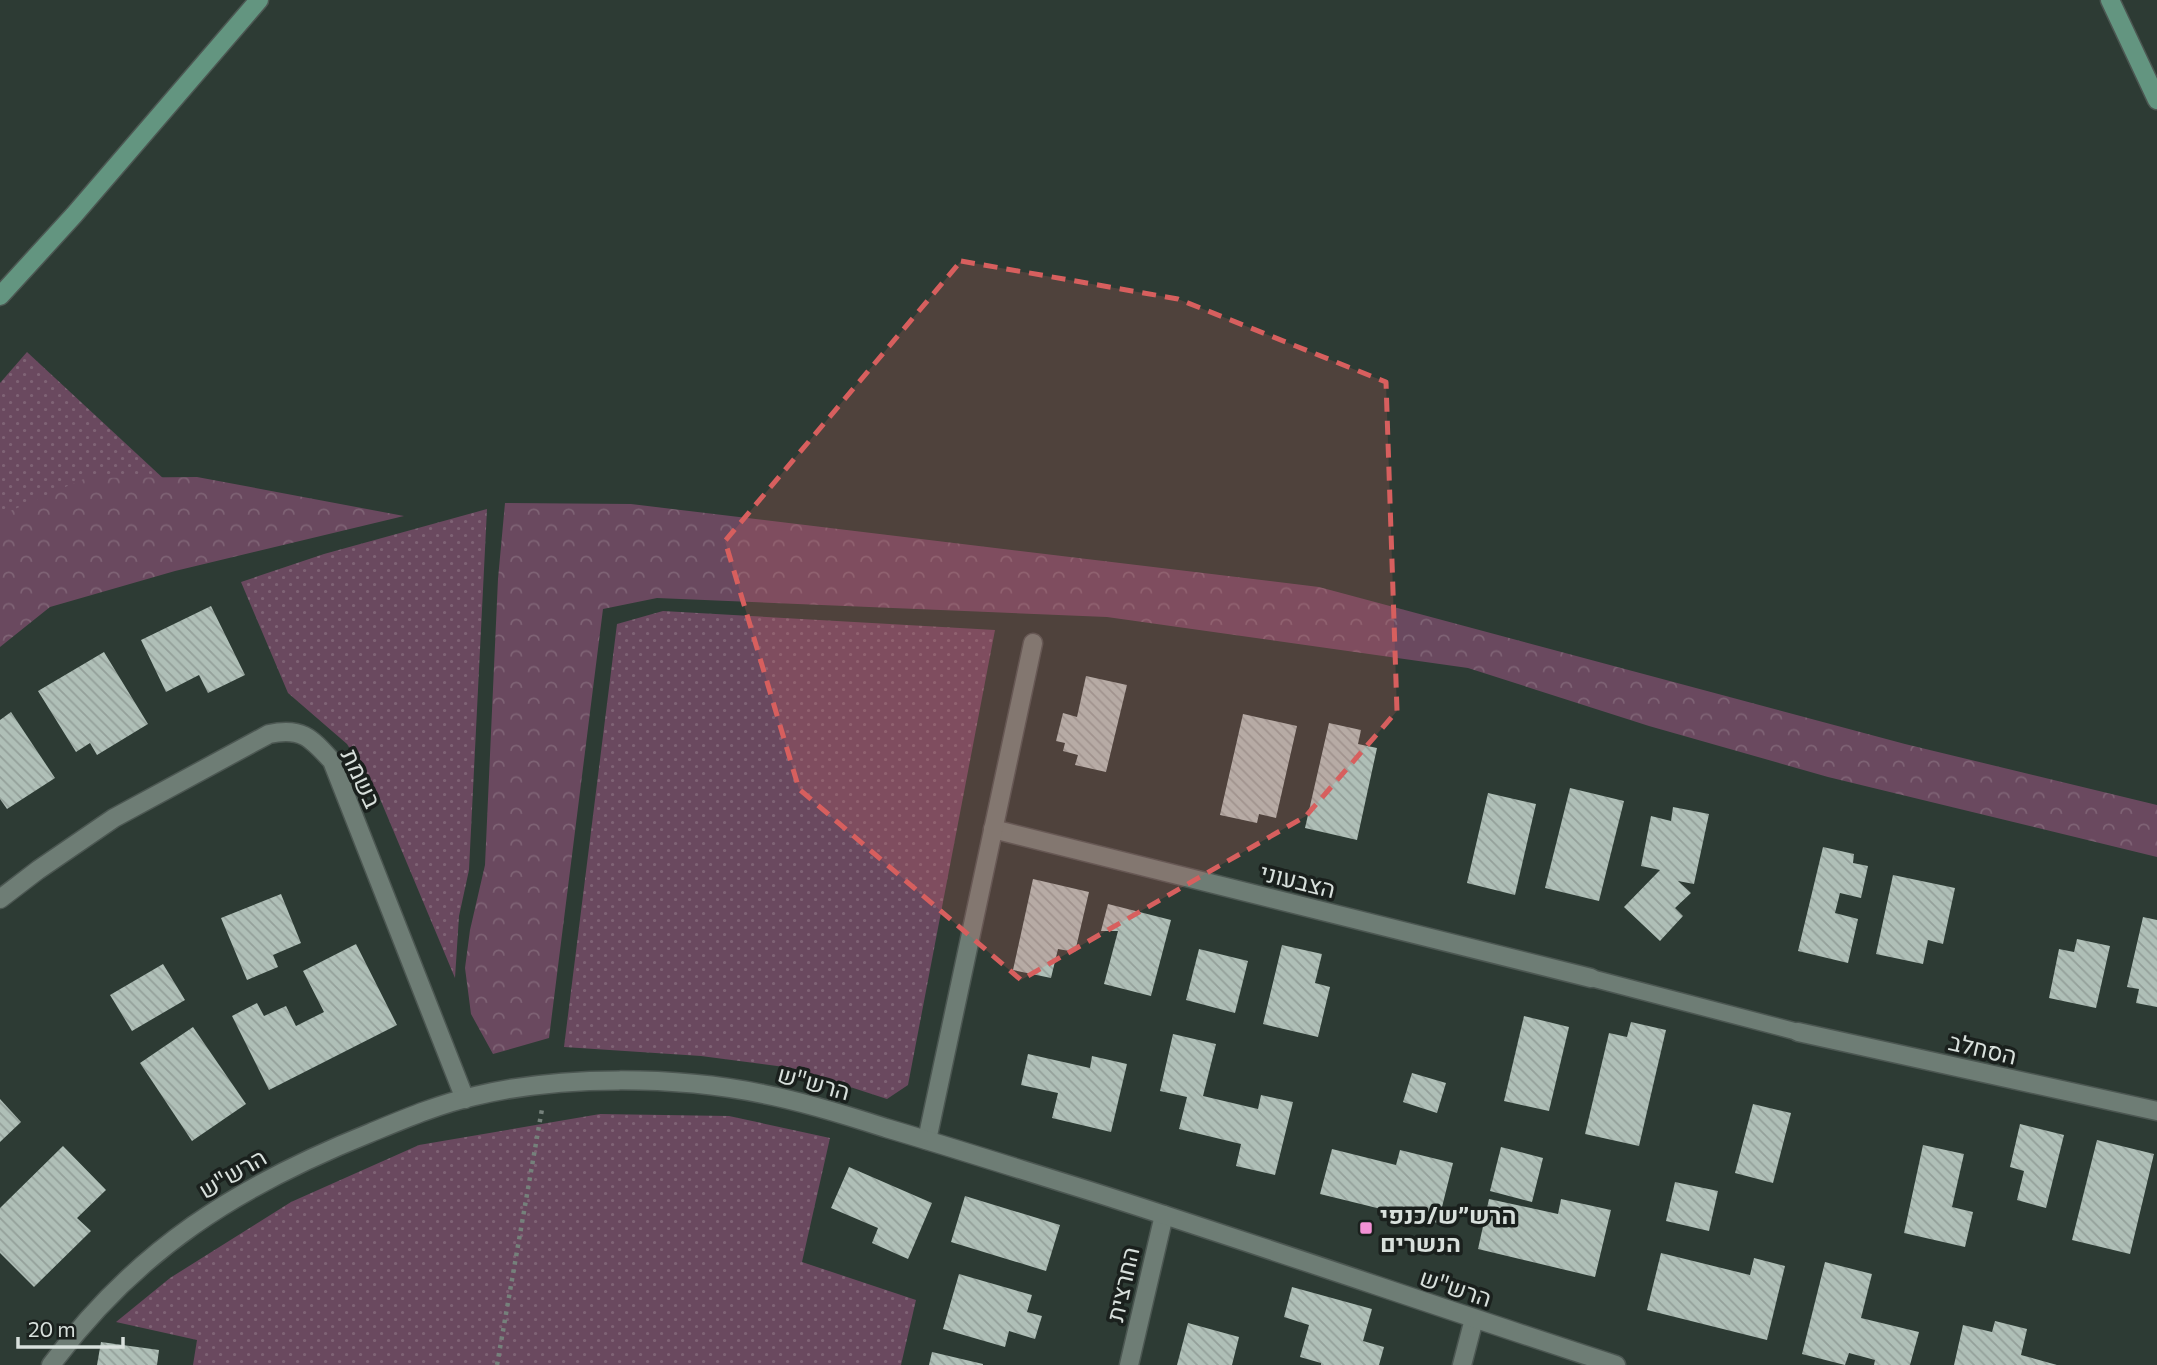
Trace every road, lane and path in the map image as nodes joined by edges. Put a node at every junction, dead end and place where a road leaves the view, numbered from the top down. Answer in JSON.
{"nodes":[{"id":1,"x":259,"y":0,"type":"edge"},
{"id":2,"x":2110,"y":0,"type":"edge"},
{"id":3,"x":2157,"y":100,"type":"edge"},
{"id":4,"x":0,"y":296,"type":"edge"},
{"id":5,"x":1033,"y":643,"type":"dead end"},
{"id":6,"x":993,"y":828,"type":"junction"},
{"id":7,"x":0,"y":899,"type":"edge"},
{"id":8,"x":1591,"y":978,"type":"joint"},
{"id":9,"x":1798,"y":1032,"type":"joint"},
{"id":10,"x":546,"y":1084,"type":"junction"},
{"id":11,"x":465,"y":1099,"type":"junction"},
{"id":12,"x":2157,"y":1111,"type":"edge"},
{"id":13,"x":927,"y":1140,"type":"junction"},
{"id":14,"x":1164,"y":1215,"type":"junction"},
{"id":15,"x":1474,"y":1319,"type":"junction"},
{"id":16,"x":51,"y":1365,"type":"edge"},
{"id":17,"x":497,"y":1365,"type":"edge"},
{"id":18,"x":1129,"y":1365,"type":"edge"},
{"id":19,"x":1462,"y":1365,"type":"edge"},
{"id":20,"x":1616,"y":1365,"type":"edge"}],
"edges":[{"from":1,"to":4,"type":"main road"},
{"from":2,"to":3,"type":"main road"},
{"from":5,"to":6,"type":"street"},
{"from":6,"to":8,"type":"street","name":"הצבעוני"},
{"from":6,"to":13,"type":"street"},
{"from":7,"to":11,"type":"street","name":"בשמת"},
{"from":8,"to":9,"type":"lane"},
{"from":9,"to":12,"type":"street","name":"הסחלב"},
{"from":10,"to":11,"type":"street","name":"הרש''ש"},
{"from":10,"to":13,"type":"street","name":"הרש''ש"},
{"from":10,"to":17,"type":"path"},
{"from":11,"to":16,"type":"street","name":"הרש''ש"},
{"from":13,"to":14,"type":"street","name":"הרש''ש"},
{"from":14,"to":15,"type":"street","name":"הרש''ש"},
{"from":14,"to":18,"type":"street","name":"החרצית"},
{"from":15,"to":19,"type":"street"},
{"from":15,"to":20,"type":"street","name":"הרש''ש"}]}
